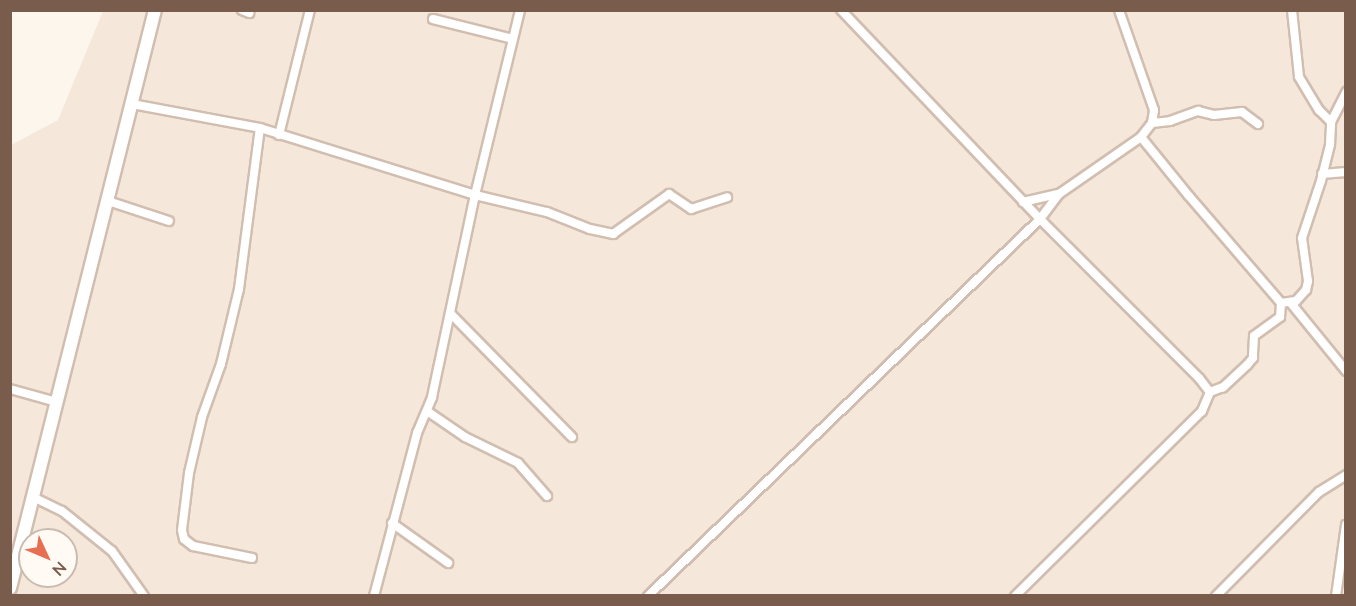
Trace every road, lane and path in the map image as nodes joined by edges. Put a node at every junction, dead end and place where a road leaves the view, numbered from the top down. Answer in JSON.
{"nodes":[{"id":1,"x":155,"y":10,"type":"edge"},
{"id":2,"x":310,"y":10,"type":"edge"},
{"id":3,"x":520,"y":10,"type":"edge"},
{"id":4,"x":841,"y":10,"type":"edge"},
{"id":5,"x":1119,"y":10,"type":"edge"},
{"id":6,"x":1292,"y":10,"type":"edge"},
{"id":7,"x":433,"y":19,"type":"dead end"},
{"id":8,"x":513,"y":39,"type":"junction"},
{"id":9,"x":1346,"y":92,"type":"edge"},
{"id":10,"x":132,"y":104,"type":"junction"},
{"id":11,"x":1331,"y":122,"type":"junction"},
{"id":12,"x":1152,"y":123,"type":"junction"},
{"id":13,"x":1258,"y":124,"type":"dead end"},
{"id":14,"x":260,"y":128,"type":"junction"},
{"id":15,"x":279,"y":135,"type":"junction"},
{"id":16,"x":1142,"y":137,"type":"junction"},
{"id":17,"x":1346,"y":172,"type":"edge"},
{"id":18,"x":1322,"y":174,"type":"junction"},
{"id":19,"x":1059,"y":194,"type":"junction"},
{"id":20,"x":475,"y":195,"type":"junction"},
{"id":21,"x":727,"y":197,"type":"dead end"},
{"id":22,"x":108,"y":201,"type":"junction"},
{"id":23,"x":1023,"y":202,"type":"junction"},
{"id":24,"x":1040,"y":219,"type":"junction"},
{"id":25,"x":169,"y":221,"type":"dead end"},
{"id":26,"x":1286,"y":302,"type":"junction"},
{"id":27,"x":450,"y":313,"type":"junction"},
{"id":28,"x":1346,"y":371,"type":"edge"},
{"id":29,"x":10,"y":389,"type":"edge"},
{"id":30,"x":1210,"y":392,"type":"junction"},
{"id":31,"x":57,"y":402,"type":"junction"},
{"id":32,"x":427,"y":411,"type":"junction"},
{"id":33,"x":572,"y":437,"type":"dead end"},
{"id":34,"x":1346,"y":475,"type":"edge"},
{"id":35,"x":547,"y":496,"type":"dead end"},
{"id":36,"x":33,"y":497,"type":"junction"},
{"id":37,"x":392,"y":523,"type":"junction"},
{"id":38,"x":1346,"y":525,"type":"edge"},
{"id":39,"x":252,"y":558,"type":"dead end"},
{"id":40,"x":448,"y":563,"type":"dead end"},
{"id":41,"x":10,"y":588,"type":"edge"},
{"id":42,"x":144,"y":596,"type":"edge"},
{"id":43,"x":374,"y":596,"type":"edge"},
{"id":44,"x":648,"y":596,"type":"edge"},
{"id":45,"x":1015,"y":596,"type":"edge"},
{"id":46,"x":1216,"y":596,"type":"edge"},
{"id":47,"x":1336,"y":596,"type":"edge"}],
"edges":[{"from":1,"to":10,"type":"street"},
{"from":2,"to":15,"type":"street"},
{"from":3,"to":8,"type":"street"},
{"from":4,"to":23,"type":"street"},
{"from":5,"to":12,"type":"street"},
{"from":6,"to":11,"type":"street"},
{"from":7,"to":8,"type":"street"},
{"from":8,"to":20,"type":"street"},
{"from":9,"to":11,"type":"street"},
{"from":10,"to":14,"type":"street"},
{"from":10,"to":22,"type":"street"},
{"from":11,"to":18,"type":"street"},
{"from":12,"to":13,"type":"street"},
{"from":12,"to":16,"type":"street"},
{"from":14,"to":15,"type":"street"},
{"from":14,"to":39,"type":"street"},
{"from":15,"to":20,"type":"street"},
{"from":16,"to":19,"type":"street"},
{"from":16,"to":26,"type":"street"},
{"from":17,"to":18,"type":"street"},
{"from":18,"to":26,"type":"street"},
{"from":19,"to":23,"type":"street"},
{"from":19,"to":24,"type":"street"},
{"from":20,"to":21,"type":"street"},
{"from":20,"to":27,"type":"street"},
{"from":22,"to":25,"type":"street"},
{"from":22,"to":31,"type":"street"},
{"from":23,"to":24,"type":"street"},
{"from":24,"to":30,"type":"street"},
{"from":24,"to":44,"type":"street"},
{"from":26,"to":28,"type":"street"},
{"from":26,"to":30,"type":"street"},
{"from":27,"to":32,"type":"street"},
{"from":27,"to":33,"type":"street"},
{"from":29,"to":31,"type":"street"},
{"from":30,"to":45,"type":"street"},
{"from":31,"to":36,"type":"street"},
{"from":32,"to":35,"type":"street"},
{"from":32,"to":37,"type":"street"},
{"from":34,"to":46,"type":"street"},
{"from":36,"to":41,"type":"street"},
{"from":36,"to":42,"type":"street"},
{"from":37,"to":40,"type":"street"},
{"from":37,"to":43,"type":"street"},
{"from":38,"to":47,"type":"street"}]}
